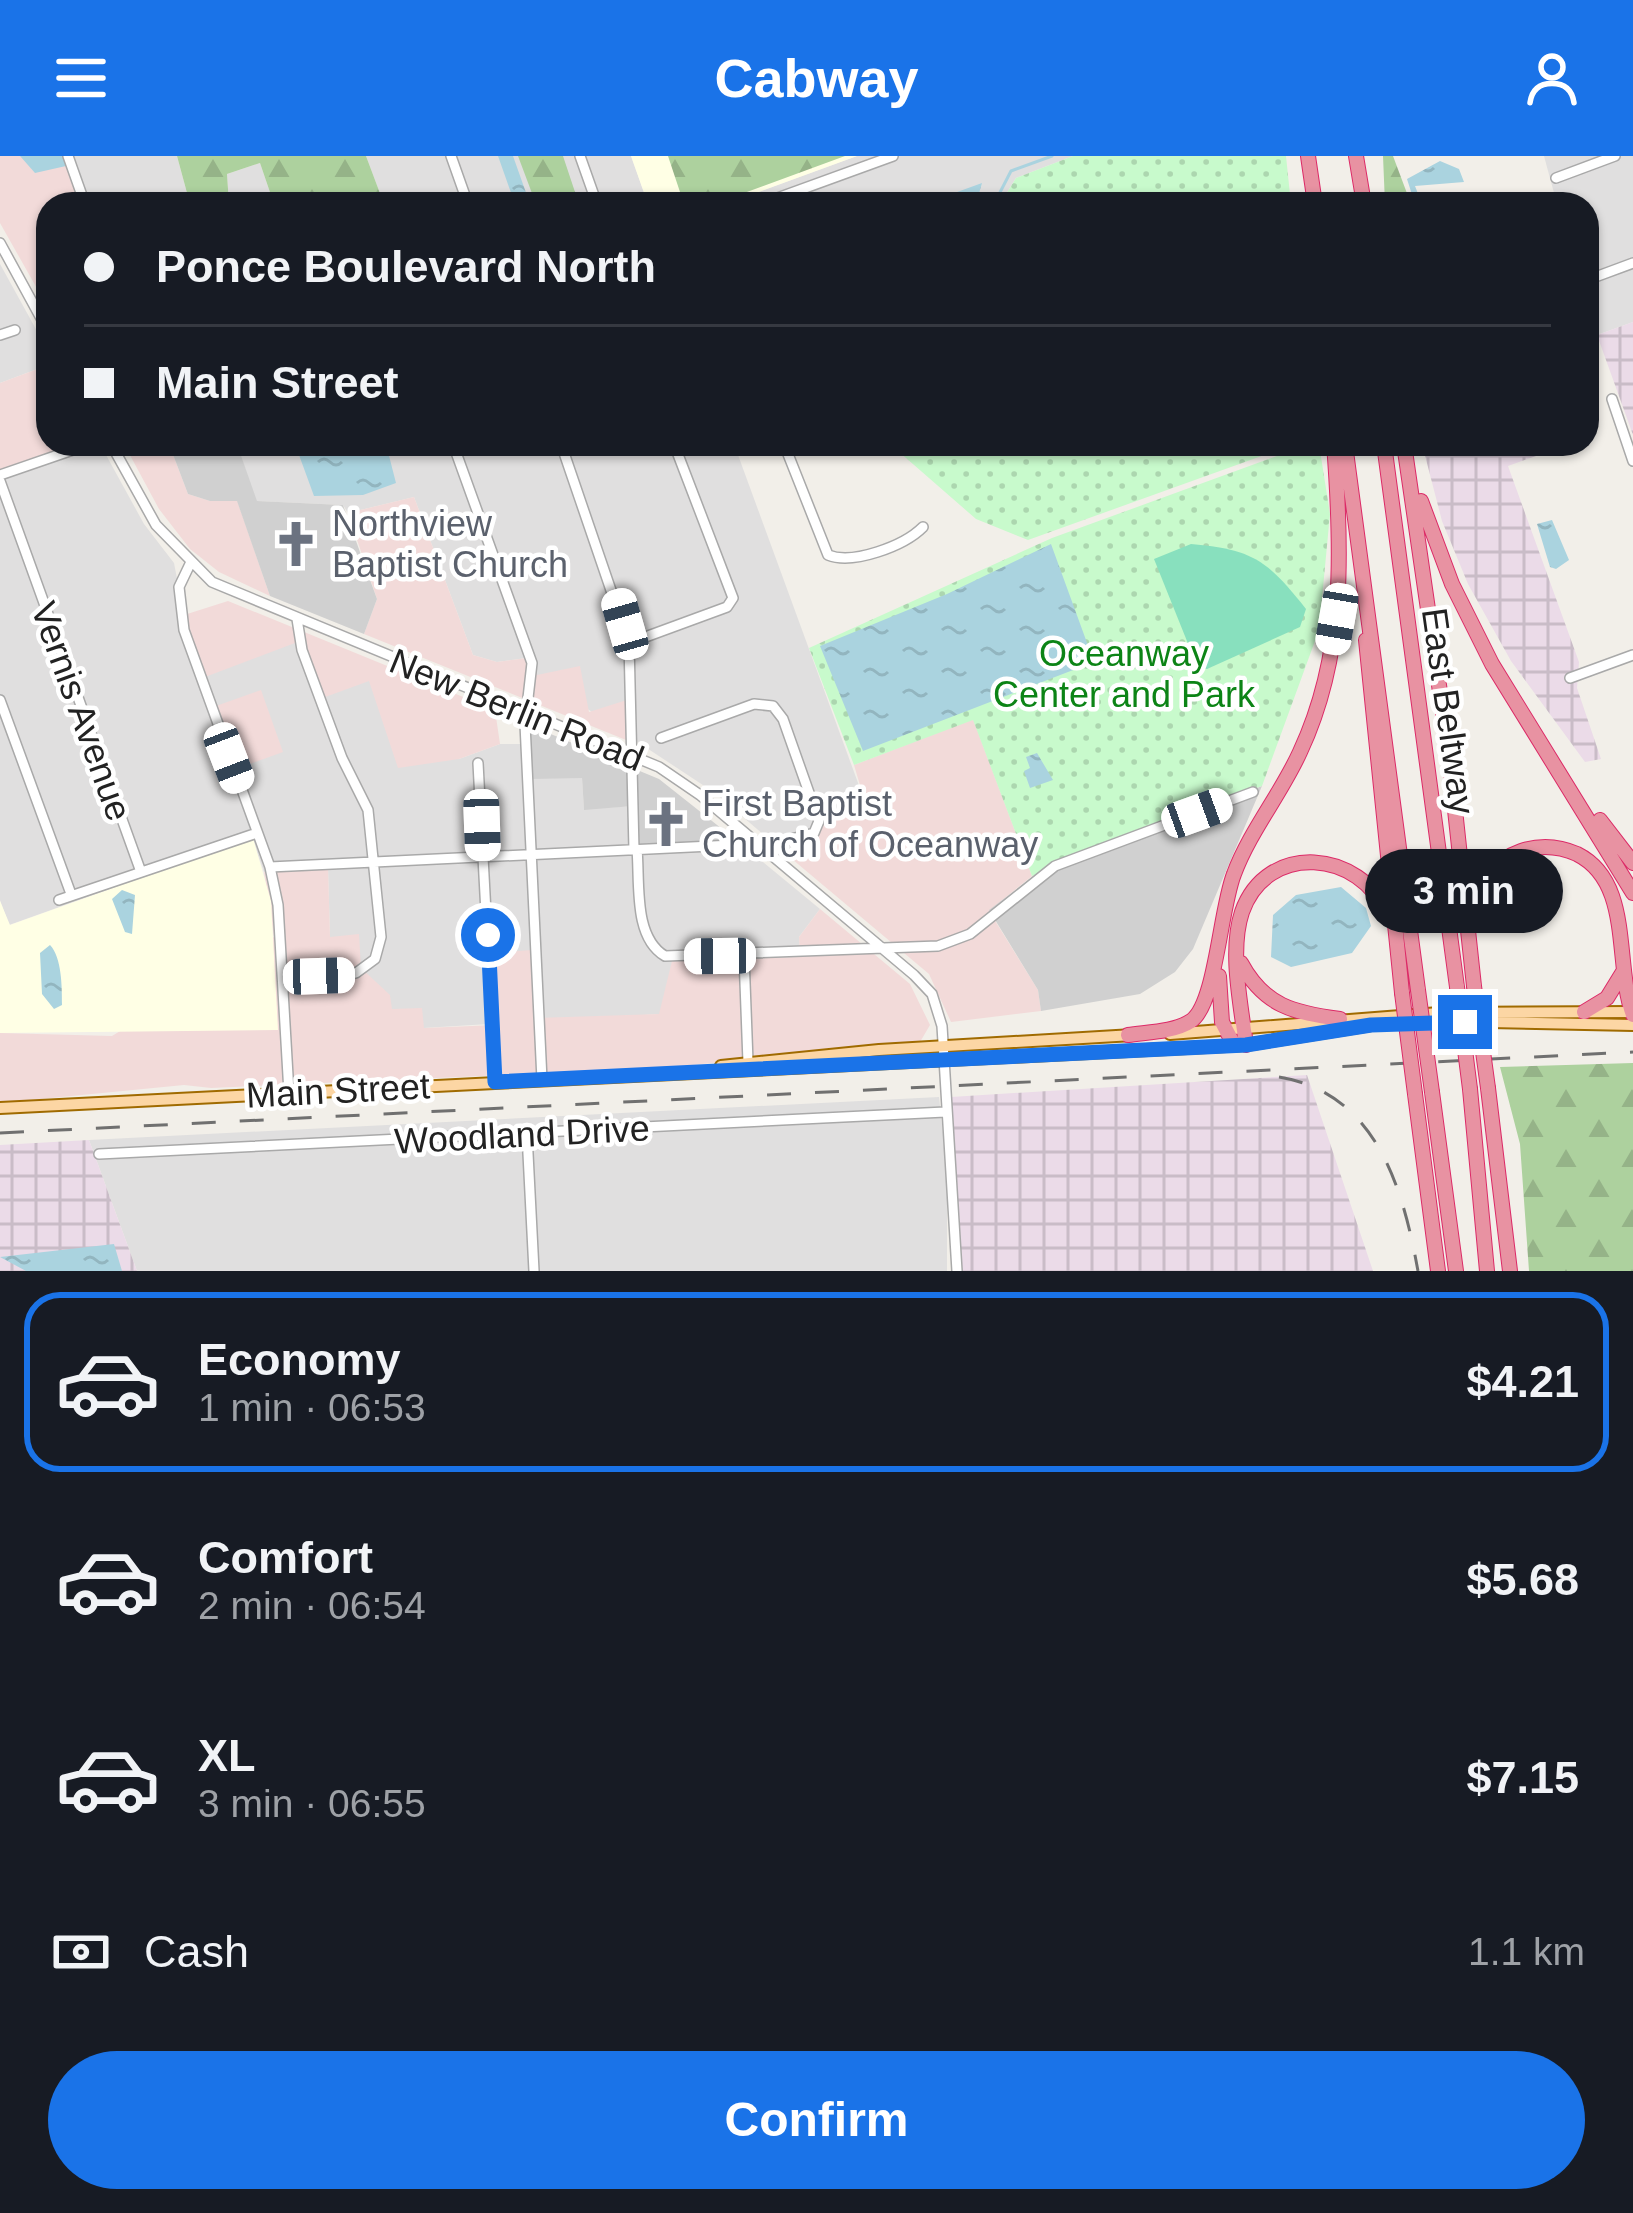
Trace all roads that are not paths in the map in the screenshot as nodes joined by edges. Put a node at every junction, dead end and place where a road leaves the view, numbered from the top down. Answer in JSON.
{"nodes":[{"id":1,"x":68,"y":156,"type":"edge"},
{"id":2,"x":451,"y":156,"type":"edge"},
{"id":3,"x":580,"y":156,"type":"edge"},
{"id":4,"x":893,"y":156,"type":"edge"},
{"id":5,"x":1308,"y":156,"type":"edge"},
{"id":6,"x":1352,"y":156,"type":"edge"},
{"id":7,"x":1615,"y":156,"type":"edge"},
{"id":8,"x":1556,"y":178,"type":"dead end"},
{"id":9,"x":81,"y":192,"type":"edge"},
{"id":10,"x":464,"y":192,"type":"edge"},
{"id":11,"x":593,"y":192,"type":"edge"},
{"id":12,"x":794,"y":192,"type":"edge"},
{"id":13,"x":1312,"y":192,"type":"edge"},
{"id":14,"x":1354,"y":192,"type":"edge"},
{"id":15,"x":1361,"y":192,"type":"edge"},
{"id":16,"x":0,"y":243,"type":"edge"},
{"id":17,"x":1633,"y":263,"type":"edge"},
{"id":18,"x":1599,"y":276,"type":"edge"},
{"id":19,"x":36,"y":309,"type":"edge"},
{"id":20,"x":15,"y":330,"type":"dead end"},
{"id":21,"x":0,"y":335,"type":"edge"},
{"id":22,"x":1612,"y":399,"type":"dead end"},
{"id":23,"x":58,"y":456,"type":"edge"},
{"id":24,"x":118,"y":456,"type":"edge"},
{"id":25,"x":457,"y":456,"type":"edge"},
{"id":26,"x":565,"y":456,"type":"edge"},
{"id":27,"x":679,"y":456,"type":"edge"},
{"id":28,"x":789,"y":456,"type":"edge"},
{"id":29,"x":1335,"y":456,"type":"edge"},
{"id":30,"x":1347,"y":456,"type":"edge"},
{"id":31,"x":1386,"y":456,"type":"edge"},
{"id":32,"x":1407,"y":456,"type":"edge"},
{"id":33,"x":1408,"y":456,"type":"edge"},
{"id":34,"x":1633,"y":461,"type":"edge"},
{"id":35,"x":0,"y":478,"type":"edge"},
{"id":36,"x":923,"y":527,"type":"dead end"},
{"id":37,"x":1356,"y":534,"type":"junction"},
{"id":38,"x":190,"y":565,"type":"junction"},
{"id":39,"x":297,"y":619,"type":"junction"},
{"id":40,"x":629,"y":643,"type":"junction"},
{"id":41,"x":1633,"y":655,"type":"edge"},
{"id":42,"x":1570,"y":678,"type":"dead end"},
{"id":43,"x":0,"y":700,"type":"edge"},
{"id":44,"x":526,"y":711,"type":"junction"},
{"id":45,"x":661,"y":737,"type":"dead end"},
{"id":46,"x":632,"y":754,"type":"junction"},
{"id":47,"x":478,"y":763,"type":"dead end"},
{"id":48,"x":1557,"y":763,"type":"junction"},
{"id":49,"x":1253,"y":792,"type":"dead end"},
{"id":50,"x":257,"y":833,"type":"junction"},
{"id":51,"x":757,"y":842,"type":"junction"},
{"id":52,"x":635,"y":849,"type":"junction"},
{"id":53,"x":531,"y":855,"type":"junction"},
{"id":54,"x":483,"y":857,"type":"junction"},
{"id":55,"x":376,"y":862,"type":"junction"},
{"id":56,"x":1633,"y":863,"type":"edge"},
{"id":57,"x":270,"y":867,"type":"junction"},
{"id":58,"x":141,"y":872,"type":"junction"},
{"id":59,"x":1633,"y":892,"type":"edge"},
{"id":60,"x":71,"y":894,"type":"junction"},
{"id":61,"x":59,"y":901,"type":"dead end"},
{"id":62,"x":1217,"y":929,"type":"junction"},
{"id":63,"x":1394,"y":929,"type":"junction"},
{"id":64,"x":1467,"y":931,"type":"junction"},
{"id":65,"x":881,"y":947,"type":"junction"},
{"id":66,"x":744,"y":956,"type":"junction"},
{"id":67,"x":1239,"y":960,"type":"junction"},
{"id":68,"x":1625,"y":968,"type":"junction"},
{"id":69,"x":284,"y":977,"type":"junction"},
{"id":70,"x":1410,"y":991,"type":"junction"},
{"id":71,"x":1584,"y":1012,"type":"junction"},
{"id":72,"x":1340,"y":1018,"type":"junction"},
{"id":73,"x":1630,"y":1018,"type":"edge"},
{"id":74,"x":1128,"y":1035,"type":"junction"},
{"id":75,"x":1238,"y":1038,"type":"junction"},
{"id":76,"x":943,"y":1053,"type":"junction"},
{"id":77,"x":748,"y":1062,"type":"junction"},
{"id":78,"x":676,"y":1073,"type":"junction"},
{"id":79,"x":542,"y":1080,"type":"junction"},
{"id":80,"x":495,"y":1082,"type":"junction"},
{"id":81,"x":289,"y":1093,"type":"junction"},
{"id":82,"x":0,"y":1108,"type":"edge"},
{"id":83,"x":945,"y":1112,"type":"junction"},
{"id":84,"x":526,"y":1134,"type":"junction"},
{"id":85,"x":100,"y":1154,"type":"dead end"},
{"id":86,"x":534,"y":1271,"type":"edge"},
{"id":87,"x":957,"y":1271,"type":"edge"},
{"id":88,"x":1438,"y":1271,"type":"edge"},
{"id":89,"x":1456,"y":1271,"type":"edge"},
{"id":90,"x":1487,"y":1271,"type":"edge"},
{"id":91,"x":1510,"y":1271,"type":"edge"}],
"edges":[{"from":1,"to":9,"type":"street"},
{"from":2,"to":10,"type":"street"},
{"from":3,"to":11,"type":"street"},
{"from":4,"to":12,"type":"street"},
{"from":5,"to":13,"type":"highway"},
{"from":6,"to":14,"type":"highway"},
{"from":6,"to":15,"type":"highway"},
{"from":7,"to":8,"type":"street"},
{"from":16,"to":19,"type":"street"},
{"from":17,"to":18,"type":"street"},
{"from":20,"to":21,"type":"street"},
{"from":22,"to":34,"type":"street"},
{"from":23,"to":35,"type":"street"},
{"from":24,"to":38,"type":"street","name":"New Berlin Road"},
{"from":25,"to":44,"type":"street"},
{"from":26,"to":40,"type":"street"},
{"from":27,"to":40,"type":"street"},
{"from":28,"to":36,"type":"street"},
{"from":29,"to":62,"type":"highway"},
{"from":30,"to":37,"type":"highway","name":"East Beltway"},
{"from":31,"to":90,"type":"highway","name":"East Beltway","bridge":true},
{"from":32,"to":64,"type":"highway"},
{"from":33,"to":48,"type":"highway"},
{"from":35,"to":58,"type":"street","name":"Vernis Avenue"},
{"from":37,"to":63,"type":"highway"},
{"from":37,"to":70,"type":"highway","name":"East Beltway"},
{"from":38,"to":39,"type":"street","name":"New Berlin Road"},
{"from":38,"to":50,"type":"street"},
{"from":39,"to":44,"type":"street","name":"New Berlin Road"},
{"from":39,"to":55,"type":"street"},
{"from":40,"to":46,"type":"street"},
{"from":41,"to":42,"type":"street"},
{"from":43,"to":60,"type":"street"},
{"from":44,"to":46,"type":"street","name":"New Berlin Road"},
{"from":44,"to":53,"type":"street"},
{"from":45,"to":51,"type":"street"},
{"from":46,"to":51,"type":"street","name":"New Berlin Road"},
{"from":46,"to":52,"type":"street"},
{"from":47,"to":54,"type":"street"},
{"from":48,"to":56,"type":"highway"},
{"from":48,"to":59,"type":"highway"},
{"from":49,"to":65,"type":"street"},
{"from":50,"to":57,"type":"street"},
{"from":50,"to":58,"type":"street"},
{"from":51,"to":52,"type":"street"},
{"from":51,"to":65,"type":"street","name":"New Berlin Road"},
{"from":52,"to":53,"type":"street"},
{"from":52,"to":66,"type":"street"},
{"from":53,"to":54,"type":"street"},
{"from":53,"to":79,"type":"street"},
{"from":54,"to":55,"type":"street"},
{"from":54,"to":80,"type":"street"},
{"from":55,"to":57,"type":"street"},
{"from":55,"to":69,"type":"street"},
{"from":57,"to":69,"type":"street"},
{"from":58,"to":60,"type":"street"},
{"from":60,"to":61,"type":"street"},
{"from":62,"to":74,"type":"highway"},
{"from":62,"to":75,"type":"highway"},
{"from":63,"to":67,"type":"highway"},
{"from":63,"to":70,"type":"highway"},
{"from":64,"to":68,"type":"highway"},
{"from":64,"to":91,"type":"highway","bridge":true},
{"from":65,"to":66,"type":"street"},
{"from":65,"to":76,"type":"street","name":"New Berlin Road"},
{"from":66,"to":77,"type":"street"},
{"from":67,"to":72,"type":"highway"},
{"from":67,"to":75,"type":"highway"},
{"from":68,"to":71,"type":"highway"},
{"from":68,"to":73,"type":"highway"},
{"from":69,"to":81,"type":"street"},
{"from":70,"to":88,"type":"highway","bridge":true},
{"from":70,"to":89,"type":"highway","name":"East Beltway","bridge":true},
{"from":71,"to":72,"type":"main road","name":"Main Street"},
{"from":71,"to":73,"type":"main road","name":"Main Street"},
{"from":72,"to":75,"type":"main road","name":"Main Street"},
{"from":73,"to":75,"type":"main road","name":"Main Street"},
{"from":74,"to":75,"type":"main road","name":"Main Street"},
{"from":74,"to":76,"type":"main road","name":"Main Street"},
{"from":75,"to":76,"type":"main road","name":"Main Street"},
{"from":76,"to":77,"type":"main road","name":"Main Street"},
{"from":76,"to":78,"type":"main road","name":"Main Street"},
{"from":76,"to":83,"type":"street","name":"New Berlin Road"},
{"from":77,"to":78,"type":"main road","name":"Main Street"},
{"from":78,"to":79,"type":"main road","name":"Main Street"},
{"from":79,"to":80,"type":"main road","name":"Main Street"},
{"from":80,"to":81,"type":"main road","name":"Main Street"},
{"from":81,"to":82,"type":"main road","name":"Main Street"},
{"from":83,"to":84,"type":"street","name":"Woodland Drive"},
{"from":83,"to":87,"type":"street","name":"New Berlin Road"},
{"from":84,"to":85,"type":"street","name":"Woodland Drive"},
{"from":84,"to":86,"type":"street"}]}
